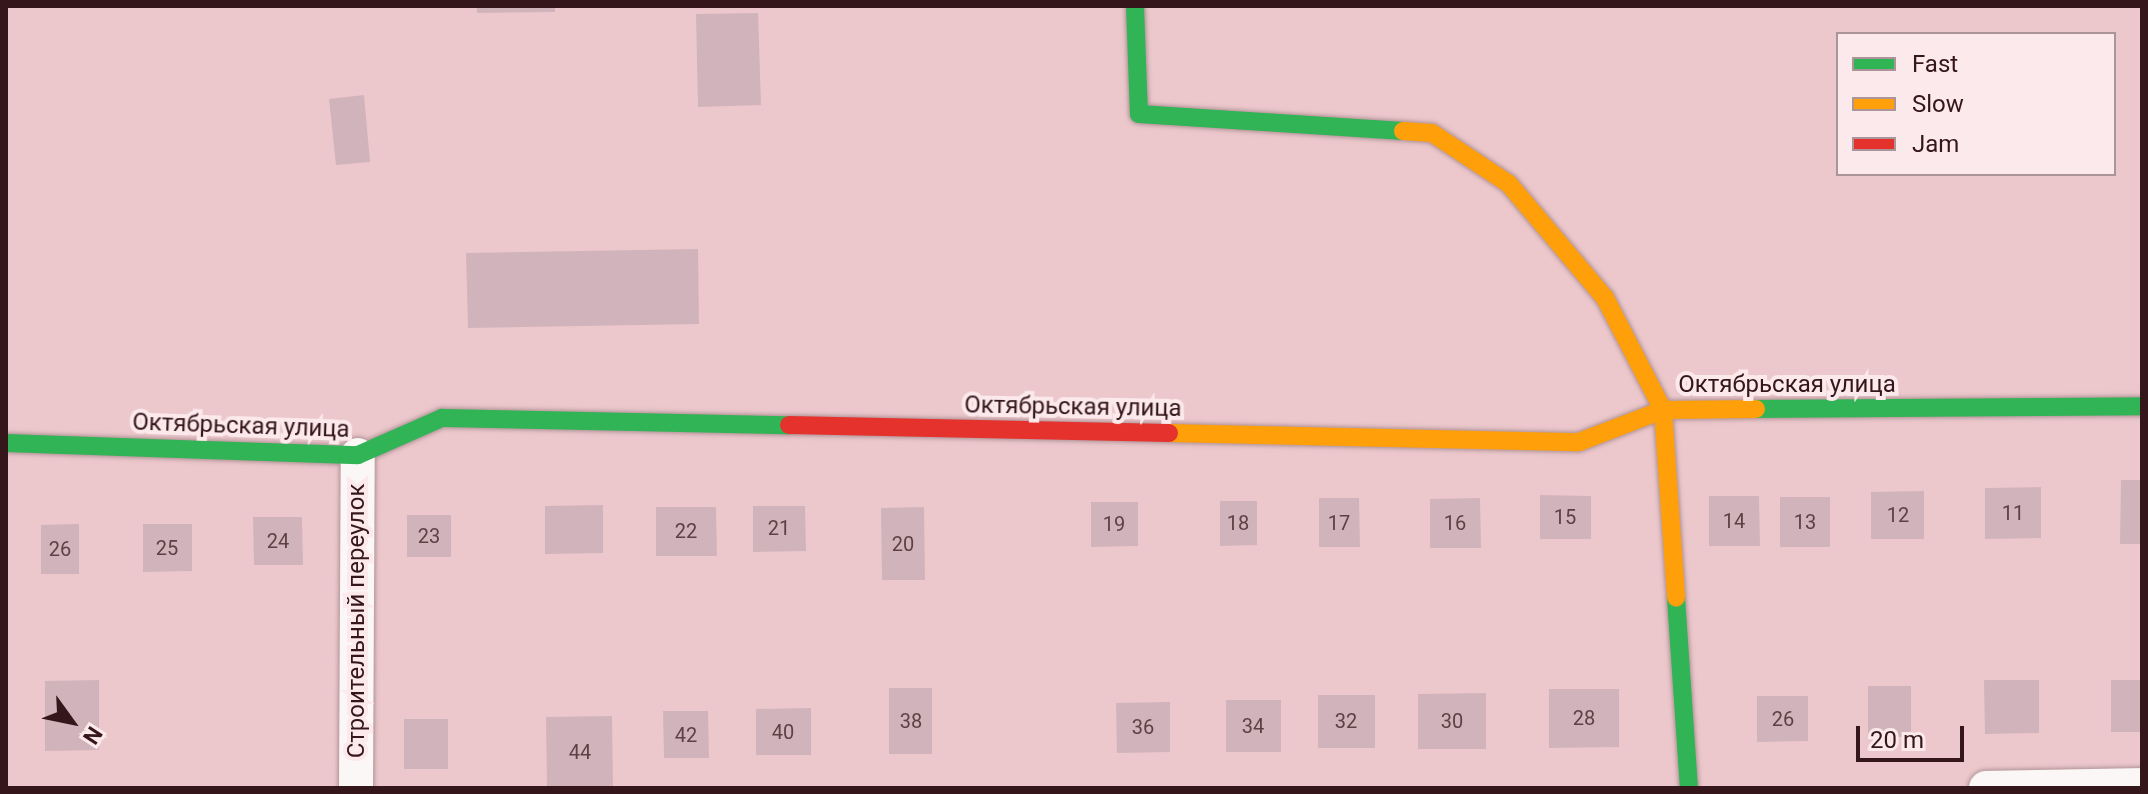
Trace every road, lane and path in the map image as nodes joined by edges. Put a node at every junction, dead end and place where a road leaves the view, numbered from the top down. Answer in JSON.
{"nodes":[{"id":1,"x":1135,"y":6,"type":"edge"},
{"id":2,"x":2142,"y":406,"type":"edge"},
{"id":3,"x":1663,"y":410,"type":"junction"},
{"id":4,"x":6,"y":443,"type":"edge"},
{"id":5,"x":358,"y":455,"type":"junction"},
{"id":6,"x":2142,"y":785,"type":"edge"},
{"id":7,"x":356,"y":788,"type":"edge"},
{"id":8,"x":1689,"y":788,"type":"edge"},
{"id":9,"x":1986,"y":788,"type":"edge"}],
"edges":[{"from":1,"to":3,"type":"street"},
{"from":2,"to":3,"type":"street","name":"Октябрьская улица"},
{"from":3,"to":5,"type":"street","name":"Октябрьская улица"},
{"from":3,"to":8,"type":"street"},
{"from":4,"to":5,"type":"street","name":"Октябрьская улица"},
{"from":5,"to":7,"type":"street","name":"Строительный переулок"},
{"from":6,"to":9,"type":"street"}]}
